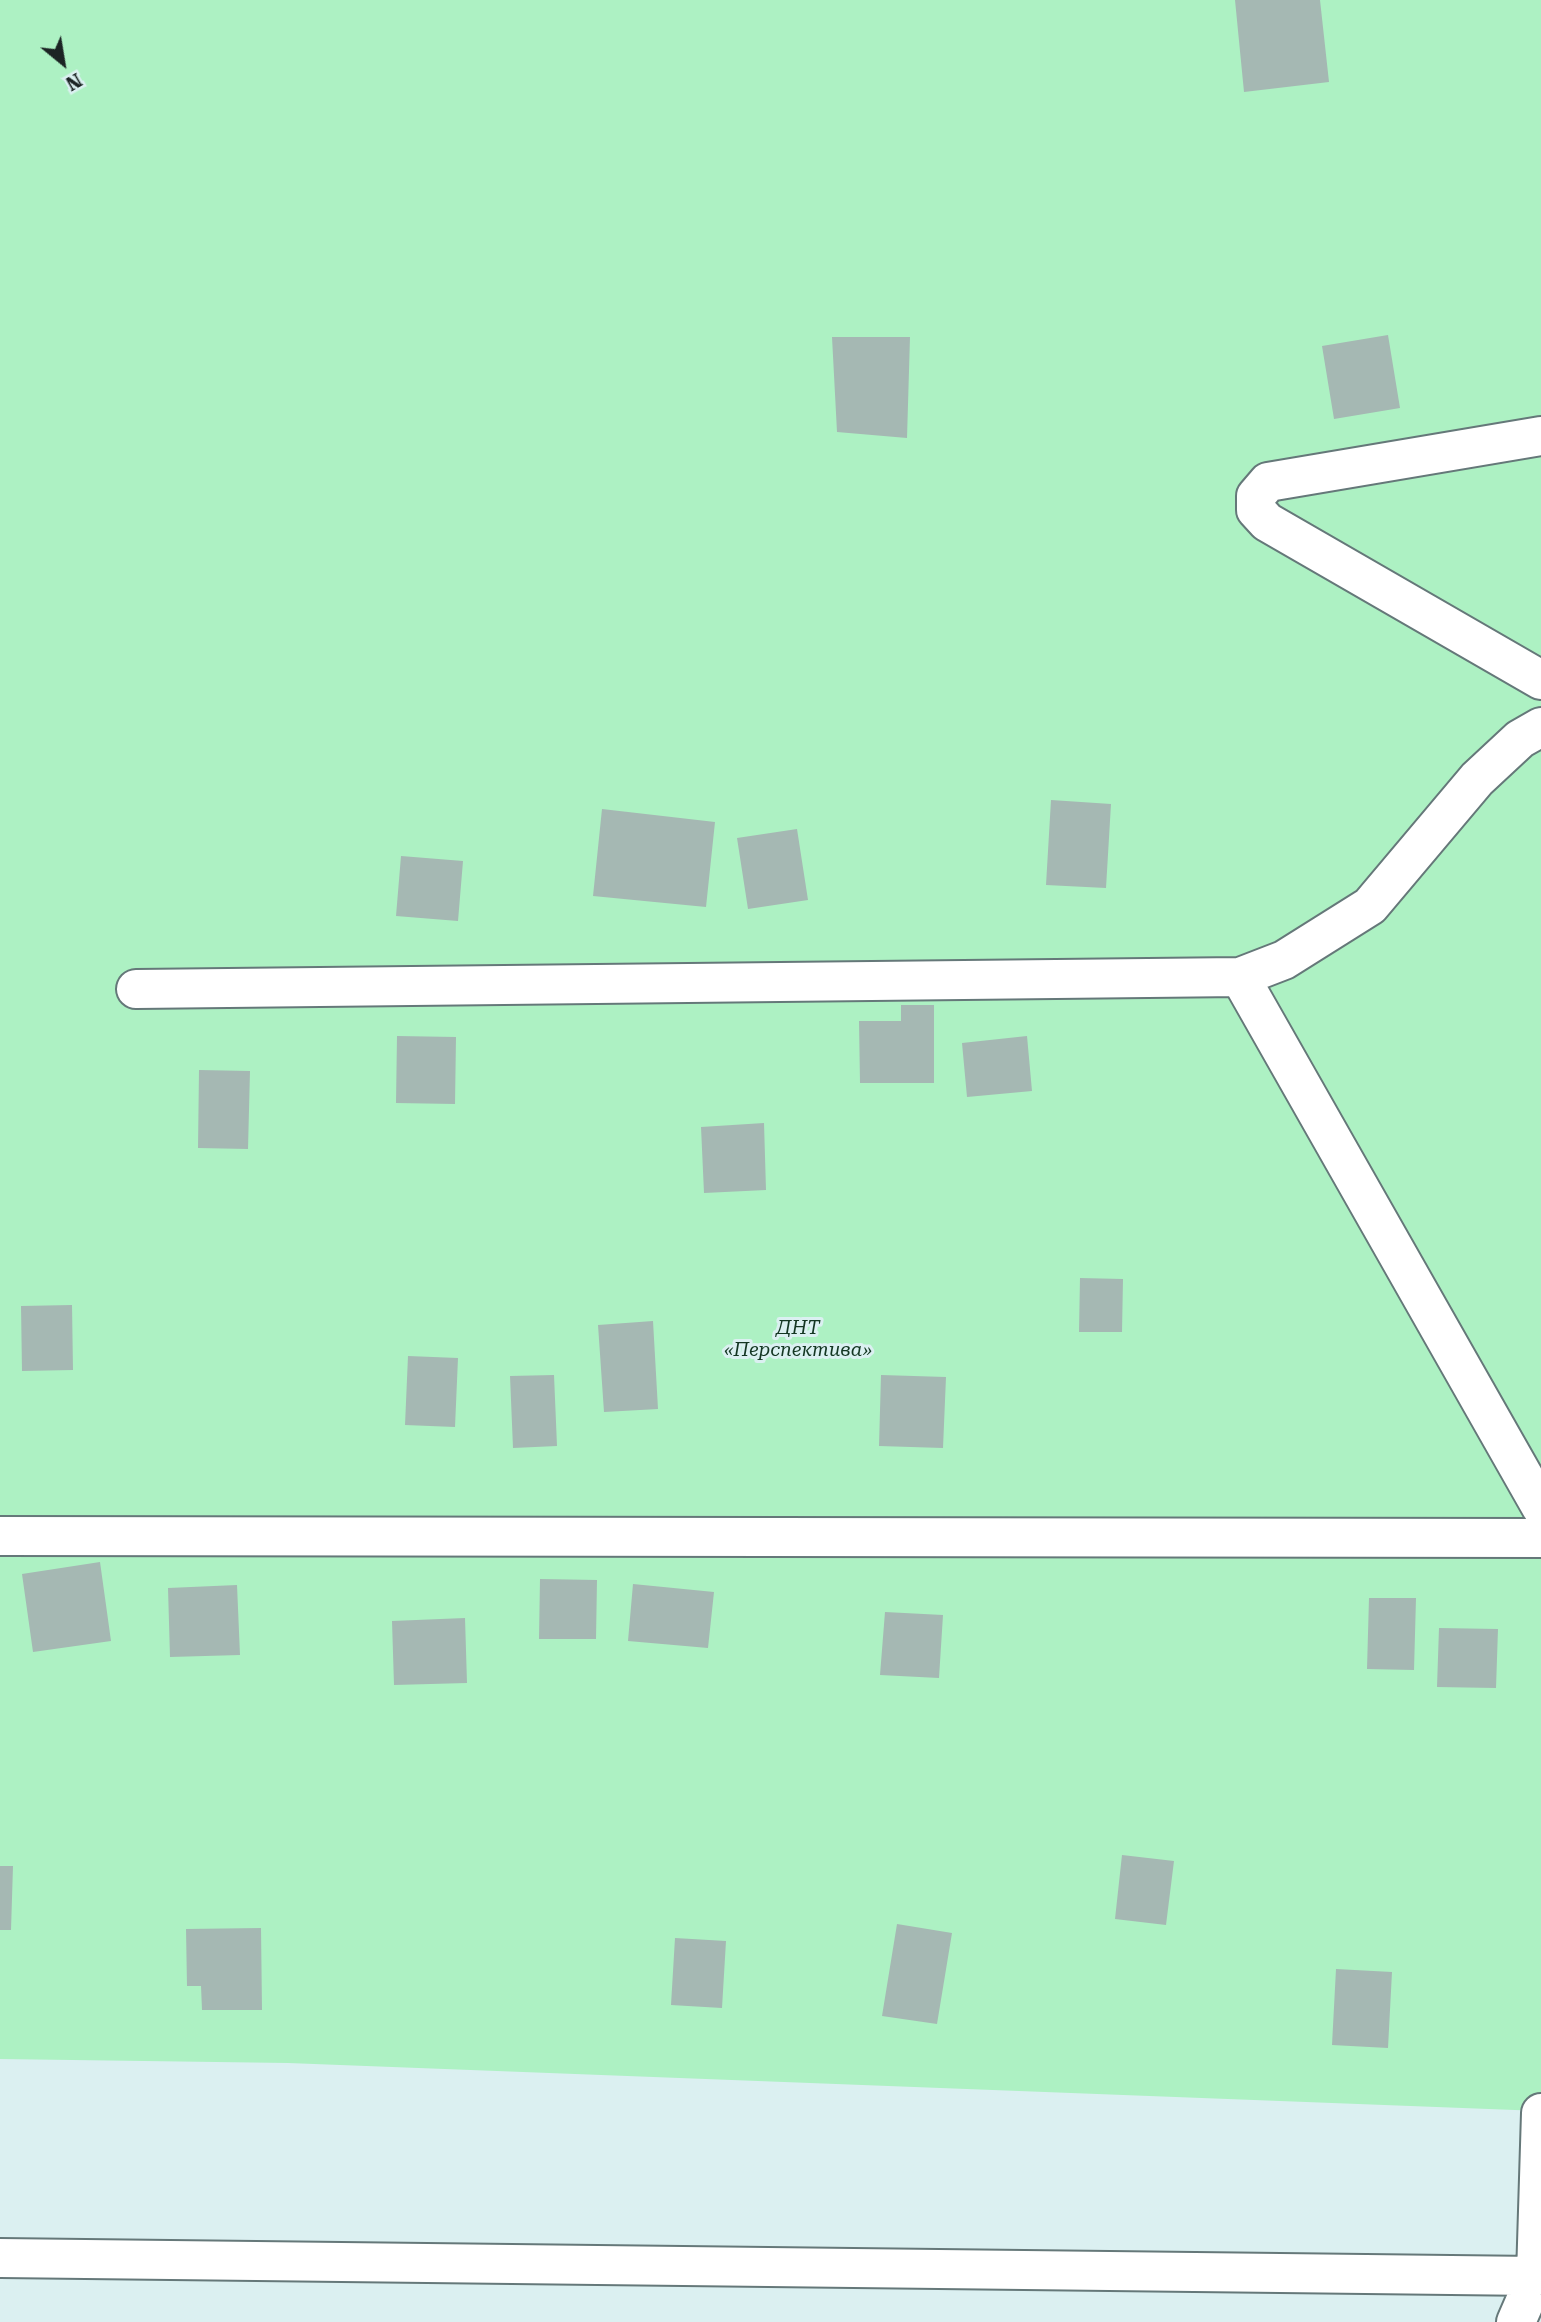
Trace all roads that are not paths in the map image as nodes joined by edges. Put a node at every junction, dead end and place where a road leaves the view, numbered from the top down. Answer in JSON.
{"nodes":[{"id":1,"x":1541,"y":436,"type":"edge"},
{"id":2,"x":1541,"y":680,"type":"edge"},
{"id":3,"x":1541,"y":727,"type":"edge"},
{"id":4,"x":1240,"y":977,"type":"junction"},
{"id":5,"x":136,"y":989,"type":"dead end"},
{"id":6,"x":1541,"y":1507,"type":"edge"},
{"id":7,"x":0,"y":1536,"type":"edge"},
{"id":8,"x":1541,"y":1538,"type":"edge"},
{"id":9,"x":1541,"y":2113,"type":"edge"},
{"id":10,"x":0,"y":2258,"type":"edge"},
{"id":11,"x":1539,"y":2274,"type":"edge"},
{"id":12,"x":1516,"y":2322,"type":"edge"}],
"edges":[{"from":1,"to":2,"type":"street"},
{"from":3,"to":4,"type":"street"},
{"from":4,"to":5,"type":"street"},
{"from":4,"to":6,"type":"street"},
{"from":7,"to":8,"type":"street"},
{"from":9,"to":11,"type":"street"},
{"from":10,"to":11,"type":"street"},
{"from":11,"to":12,"type":"street"}]}
